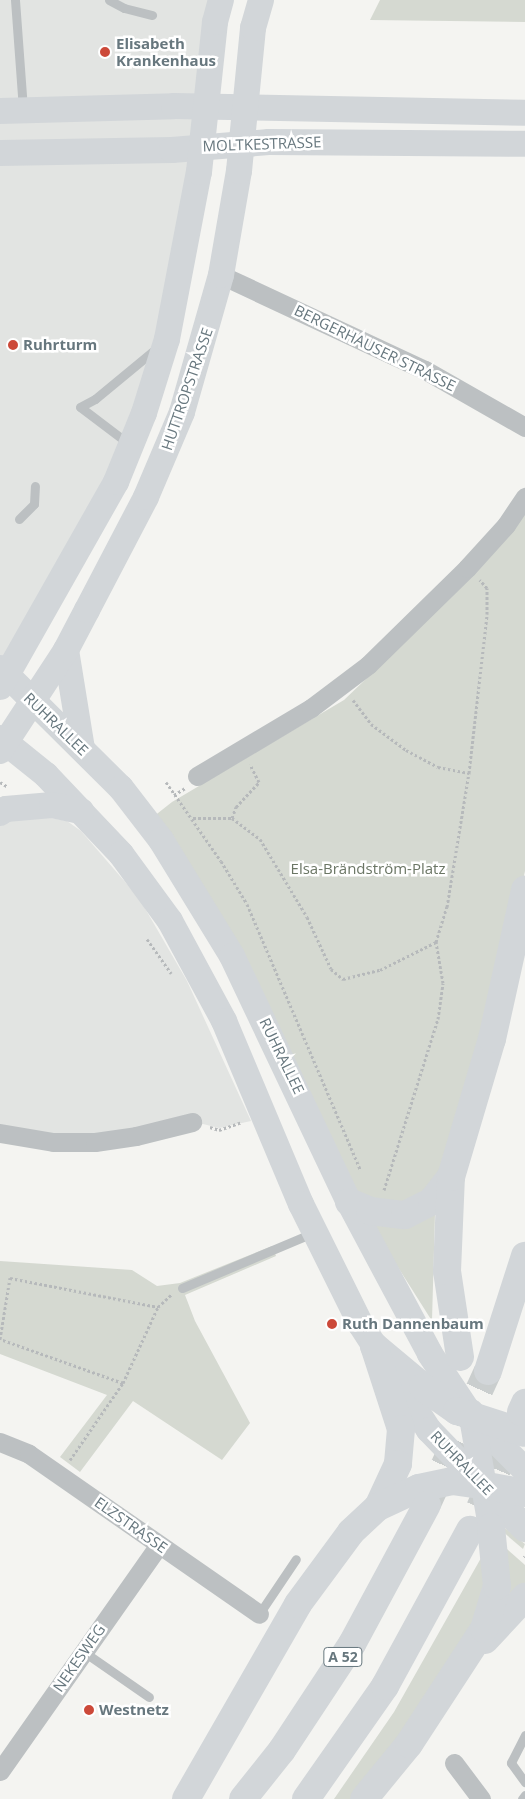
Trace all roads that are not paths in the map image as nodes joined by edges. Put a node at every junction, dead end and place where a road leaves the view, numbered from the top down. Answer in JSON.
{"nodes":[{"id":1,"x":14,"y":0,"type":"edge"},
{"id":2,"x":110,"y":0,"type":"edge"},
{"id":3,"x":221,"y":0,"type":"edge"},
{"id":4,"x":260,"y":0,"type":"edge"},
{"id":5,"x":152,"y":15,"type":"dead end"},
{"id":6,"x":206,"y":106,"type":"junction"},
{"id":7,"x":244,"y":107,"type":"junction"},
{"id":8,"x":11,"y":111,"type":"edge"},
{"id":9,"x":525,"y":113,"type":"edge"},
{"id":10,"x":241,"y":143,"type":"junction"},
{"id":11,"x":525,"y":144,"type":"edge"},
{"id":12,"x":203,"y":146,"type":"junction"},
{"id":13,"x":0,"y":153,"type":"edge"},
{"id":14,"x":221,"y":275,"type":"junction"},
{"id":15,"x":167,"y":339,"type":"junction"},
{"id":16,"x":525,"y":427,"type":"edge"},
{"id":17,"x":131,"y":445,"type":"junction"},
{"id":18,"x":35,"y":486,"type":"dead end"},
{"id":19,"x":525,"y":497,"type":"edge"},
{"id":20,"x":18,"y":519,"type":"dead end"},
{"id":21,"x":66,"y":650,"type":"junction"},
{"id":22,"x":2,"y":677,"type":"edge"},
{"id":23,"x":33,"y":701,"type":"junction"},
{"id":24,"x":2,"y":743,"type":"edge"},
{"id":25,"x":82,"y":749,"type":"junction"},
{"id":26,"x":197,"y":776,"type":"dead end"},
{"id":27,"x":81,"y":811,"type":"junction"},
{"id":28,"x":0,"y":813,"type":"edge"},
{"id":29,"x":525,"y":890,"type":"edge"},
{"id":30,"x":192,"y":1122,"type":"road end"},
{"id":31,"x":0,"y":1133,"type":"edge"},
{"id":32,"x":451,"y":1177,"type":"junction"},
{"id":33,"x":349,"y":1202,"type":"junction"},
{"id":34,"x":315,"y":1232,"type":"junction"},
{"id":35,"x":525,"y":1256,"type":"edge"},
{"id":36,"x":182,"y":1288,"type":"road end"},
{"id":37,"x":374,"y":1346,"type":"junction"},
{"id":38,"x":460,"y":1358,"type":"joint"},
{"id":39,"x":488,"y":1371,"type":"tunnel mouth"},
{"id":40,"x":524,"y":1416,"type":"edge"},
{"id":41,"x":472,"y":1417,"type":"junction"},
{"id":42,"x":0,"y":1442,"type":"edge"},
{"id":43,"x":525,"y":1470,"type":"edge"},
{"id":44,"x":482,"y":1485,"type":"junction"},
{"id":45,"x":525,"y":1493,"type":"edge"},
{"id":46,"x":427,"y":1505,"type":"tunnel mouth"},
{"id":47,"x":378,"y":1508,"type":"junction"},
{"id":48,"x":525,"y":1528,"type":"edge"},
{"id":49,"x":481,"y":1529,"type":"junction"},
{"id":50,"x":159,"y":1545,"type":"junction"},
{"id":51,"x":296,"y":1559,"type":"dead end"},
{"id":52,"x":525,"y":1597,"type":"edge"},
{"id":53,"x":259,"y":1614,"type":"joint"},
{"id":54,"x":84,"y":1652,"type":"junction"},
{"id":55,"x":469,"y":1655,"type":"junction"},
{"id":56,"x":148,"y":1697,"type":"dead end"},
{"id":57,"x":525,"y":1735,"type":"edge"},
{"id":58,"x":454,"y":1763,"type":"dead end"},
{"id":59,"x":0,"y":1771,"type":"edge"},
{"id":60,"x":525,"y":1782,"type":"edge"},
{"id":61,"x":525,"y":1795,"type":"edge"},
{"id":62,"x":186,"y":1799,"type":"edge"},
{"id":63,"x":243,"y":1799,"type":"edge"},
{"id":64,"x":306,"y":1799,"type":"edge"},
{"id":65,"x":364,"y":1799,"type":"edge"},
{"id":66,"x":481,"y":1799,"type":"edge"},
{"id":67,"x":522,"y":1799,"type":"edge"}],
"edges":[{"from":1,"to":8,"type":"lane"},
{"from":2,"to":5,"type":"lane"},
{"from":3,"to":6,"type":"main road"},
{"from":4,"to":7,"type":"main road","name":"HUTTROPSTRASSE"},
{"from":6,"to":7,"type":"main road"},
{"from":6,"to":8,"type":"main road"},
{"from":6,"to":12,"type":"main road"},
{"from":7,"to":9,"type":"main road"},
{"from":7,"to":10,"type":"main road","name":"HUTTROPSTRASSE"},
{"from":10,"to":11,"type":"main road","name":"MOLTKESTRASSE"},
{"from":10,"to":12,"type":"main road","name":"MOLTKESTRASSE"},
{"from":10,"to":14,"type":"main road","name":"HUTTROPSTRASSE"},
{"from":12,"to":13,"type":"main road","name":"MOLTKESTRASSE"},
{"from":12,"to":15,"type":"main road"},
{"from":14,"to":16,"type":"street","name":"BERGERHAUSER STRASSE"},
{"from":14,"to":21,"type":"main road","name":"HUTTROPSTRASSE"},
{"from":15,"to":17,"type":"main road"},
{"from":15,"to":17,"type":"lane"},
{"from":17,"to":22,"type":"main road"},
{"from":18,"to":20,"type":"lane"},
{"from":19,"to":26,"type":"street"},
{"from":21,"to":23,"type":"main road","name":"HUTTROPSTRASSE"},
{"from":21,"to":25,"type":"main road"},
{"from":22,"to":23,"type":"main road","name":"RUHRALLEE"},
{"from":23,"to":24,"type":"main road","name":"HUTTROPSTRASSE"},
{"from":23,"to":25,"type":"main road","name":"RUHRALLEE"},
{"from":24,"to":27,"type":"main road","name":"RUHRALLEE"},
{"from":25,"to":33,"type":"main road","name":"RUHRALLEE"},
{"from":27,"to":28,"type":"main road"},
{"from":27,"to":34,"type":"main road","name":"RUHRALLEE"},
{"from":29,"to":32,"type":"main road"},
{"from":30,"to":31,"type":"street"},
{"from":32,"to":33,"type":"main road"},
{"from":32,"to":38,"type":"main road"},
{"from":33,"to":41,"type":"main road","name":"RUHRALLEE"},
{"from":34,"to":36,"type":"lane"},
{"from":34,"to":37,"type":"main road","name":"RUHRALLEE"},
{"from":35,"to":39,"type":"main road"},
{"from":37,"to":41,"type":"main road"},
{"from":37,"to":44,"type":"main road","name":"RUHRALLEE"},
{"from":37,"to":47,"type":"main road"},
{"from":38,"to":41,"type":"main road"},
{"from":40,"to":41,"type":"main road"},
{"from":41,"to":43,"type":"main road","name":"RUHRALLEE"},
{"from":41,"to":44,"type":"main road"},
{"from":42,"to":50,"type":"street","name":"ELZSTRASSE"},
{"from":44,"to":45,"type":"main road"},
{"from":44,"to":47,"type":"main road"},
{"from":44,"to":48,"type":"main road","name":"RUHRALLEE"},
{"from":44,"to":49,"type":"main road"},
{"from":46,"to":63,"type":"main road","number":"A 52"},
{"from":47,"to":62,"type":"main road"},
{"from":49,"to":55,"type":"main road"},
{"from":49,"to":64,"type":"main road"},
{"from":50,"to":53,"type":"street","name":"ELZSTRASSE"},
{"from":50,"to":54,"type":"street","name":"NEKESWEG"},
{"from":51,"to":53,"type":"lane"},
{"from":52,"to":55,"type":"main road"},
{"from":54,"to":56,"type":"lane"},
{"from":54,"to":59,"type":"street","name":"NEKESWEG"},
{"from":55,"to":65,"type":"main road"},
{"from":57,"to":60,"type":"lane"},
{"from":58,"to":66,"type":"street"},
{"from":61,"to":67,"type":"lane"}]}
